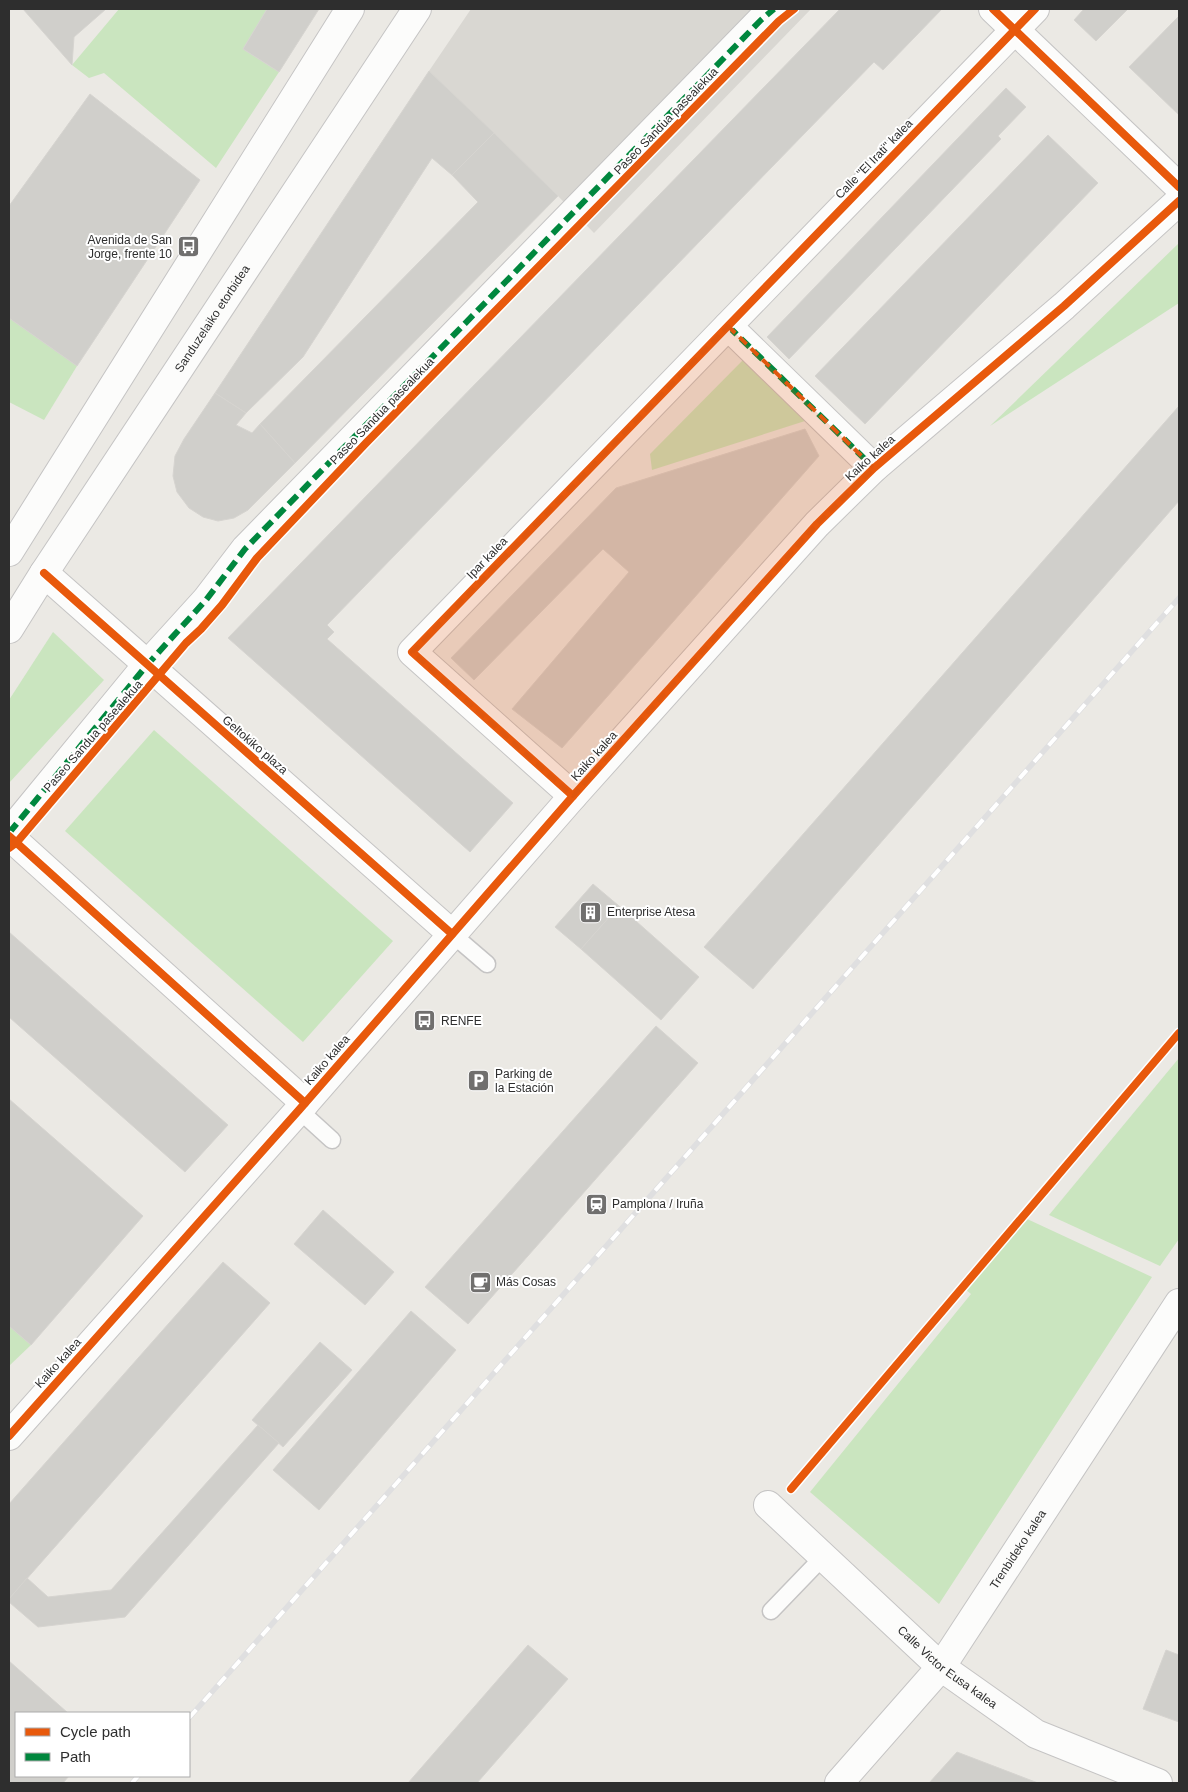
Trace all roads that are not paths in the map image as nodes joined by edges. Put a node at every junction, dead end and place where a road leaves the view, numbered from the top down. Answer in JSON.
{"nodes":[{"id":1,"x":350,"y":9,"type":"edge"},
{"id":2,"x":416,"y":9,"type":"edge"},
{"id":3,"x":774,"y":9,"type":"edge"},
{"id":4,"x":993,"y":9,"type":"edge"},
{"id":5,"x":1035,"y":9,"type":"edge"},
{"id":6,"x":1015,"y":30,"type":"junction"},
{"id":7,"x":1179,"y":187,"type":"edge"},
{"id":8,"x":1179,"y":200,"type":"edge"},
{"id":9,"x":728,"y":326,"type":"junction"},
{"id":10,"x":874,"y":468,"type":"junction"},
{"id":11,"x":9,"y":552,"type":"edge"},
{"id":12,"x":44,"y":573,"type":"junction"},
{"id":13,"x":9,"y":629,"type":"edge"},
{"id":14,"x":147,"y":665,"type":"junction"},
{"id":15,"x":573,"y":796,"type":"junction"},
{"id":16,"x":9,"y":835,"type":"edge"},
{"id":17,"x":452,"y":934,"type":"junction"},
{"id":18,"x":487,"y":964,"type":"dead end"},
{"id":19,"x":302,"y":1106,"type":"junction"},
{"id":20,"x":332,"y":1140,"type":"dead end"},
{"id":21,"x":1179,"y":1303,"type":"edge"},
{"id":22,"x":9,"y":1436,"type":"edge"},
{"id":23,"x":768,"y":1506,"type":"dead end"},
{"id":24,"x":823,"y":1556,"type":"junction"},
{"id":25,"x":771,"y":1611,"type":"dead end"},
{"id":26,"x":941,"y":1667,"type":"junction"},
{"id":27,"x":839,"y":1783,"type":"edge"},
{"id":28,"x":1158,"y":1783,"type":"edge"}],
"edges":[{"from":1,"to":11,"type":"street"},
{"from":2,"to":12,"type":"street","name":"Sanduzelaiko etorbidea"},
{"from":3,"to":14,"type":"street","name":"Paseo Sandua pasealekua"},
{"from":4,"to":6,"type":"street"},
{"from":5,"to":6,"type":"street","name":"Calle \"El Irati\" kalea"},
{"from":6,"to":7,"type":"street"},
{"from":6,"to":9,"type":"street","name":"Calle \"El Irati\" kalea"},
{"from":8,"to":10,"type":"street","name":"Kaiko kalea"},
{"from":9,"to":10,"type":"street"},
{"from":9,"to":15,"type":"street","name":"Ipar kalea"},
{"from":10,"to":15,"type":"street","name":"Kaiko kalea"},
{"from":12,"to":13,"type":"street","name":"Sanduzelaiko etorbidea"},
{"from":12,"to":14,"type":"street","name":"Geltokiko plaza"},
{"from":14,"to":16,"type":"street","name":"Paseo Sandua pasealekua"},
{"from":14,"to":17,"type":"street","name":"Geltokiko plaza"},
{"from":15,"to":17,"type":"street","name":"Kaiko kalea"},
{"from":16,"to":19,"type":"street"},
{"from":17,"to":18,"type":"lane","name":"Geltokiko plaza"},
{"from":17,"to":19,"type":"street","name":"Kaiko kalea"},
{"from":19,"to":20,"type":"lane"},
{"from":19,"to":22,"type":"street","name":"Kaiko kalea"},
{"from":21,"to":26,"type":"street","name":"Trenbideko kalea"},
{"from":23,"to":24,"type":"street","name":"Calle Victor Eusa kalea"},
{"from":24,"to":25,"type":"lane"},
{"from":24,"to":26,"type":"street","name":"Calle Victor Eusa kalea"},
{"from":26,"to":27,"type":"street","name":"Trenbideko kalea"},
{"from":26,"to":28,"type":"street","name":"Calle Victor Eusa kalea"}]}
